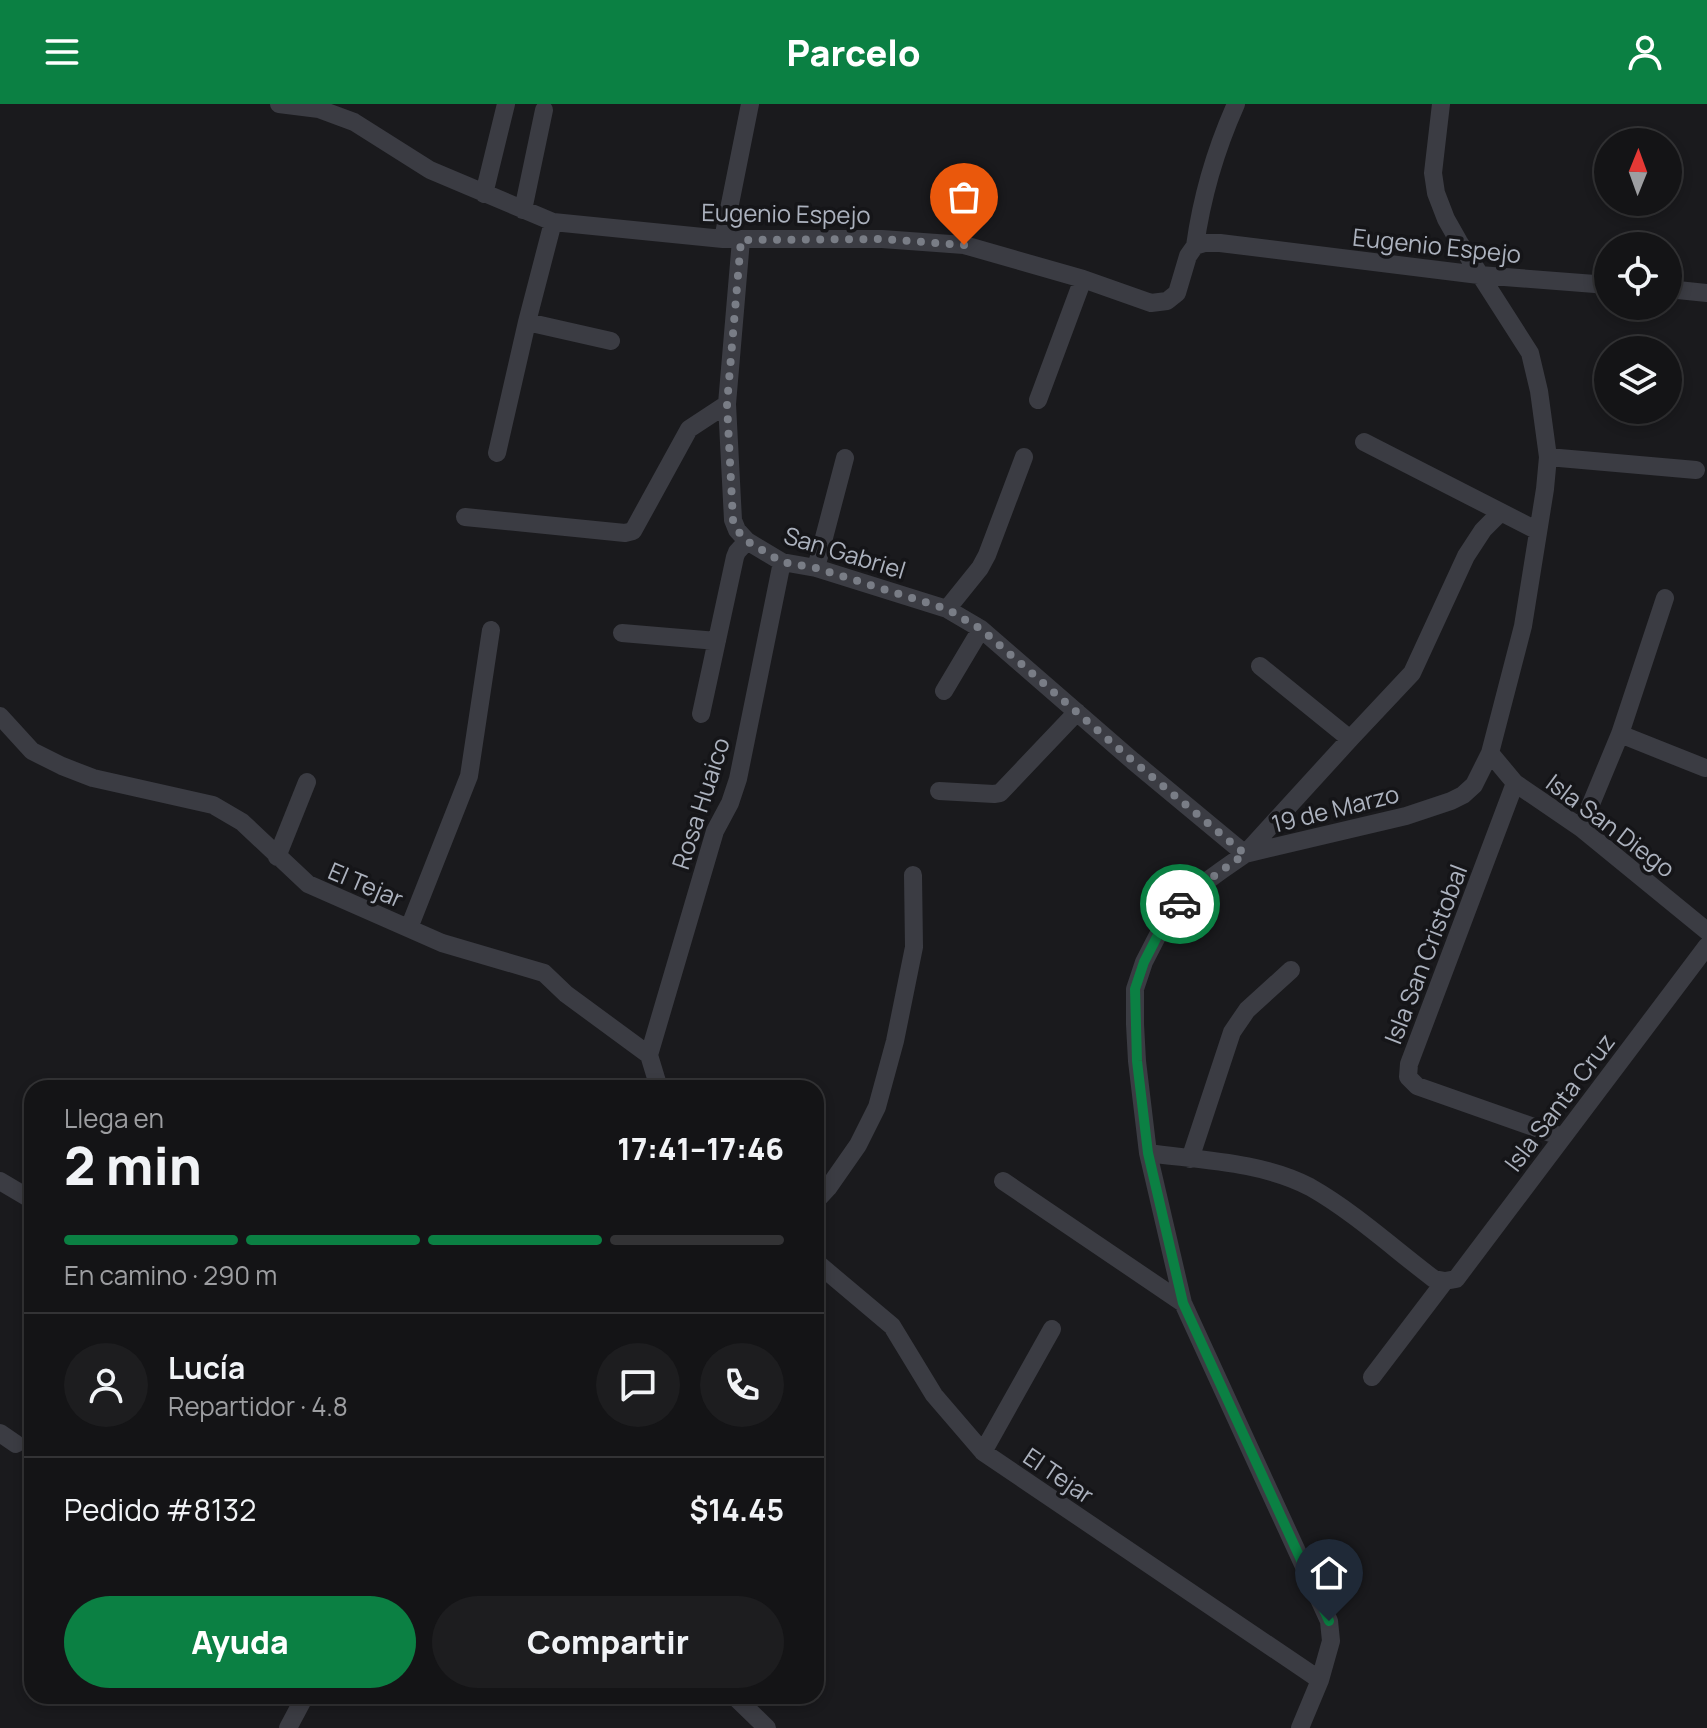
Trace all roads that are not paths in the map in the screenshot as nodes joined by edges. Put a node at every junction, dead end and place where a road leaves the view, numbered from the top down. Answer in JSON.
{"nodes":[{"id":1,"x":279,"y":104,"type":"edge"},
{"id":2,"x":506,"y":104,"type":"edge"},
{"id":3,"x":750,"y":104,"type":"edge"},
{"id":4,"x":1236,"y":104,"type":"edge"},
{"id":5,"x":1441,"y":104,"type":"edge"},
{"id":6,"x":544,"y":110,"type":"dead end"},
{"id":7,"x":484,"y":194,"type":"junction"},
{"id":8,"x":523,"y":210,"type":"junction"},
{"id":9,"x":553,"y":222,"type":"junction"},
{"id":10,"x":732,"y":239,"type":"junction"},
{"id":11,"x":1195,"y":246,"type":"junction"},
{"id":12,"x":1479,"y":275,"type":"junction"},
{"id":13,"x":1083,"y":279,"type":"junction"},
{"id":14,"x":1594,"y":284,"type":"edge"},
{"id":15,"x":1682,"y":290,"type":"edge"},
{"id":16,"x":1707,"y":293,"type":"edge"},
{"id":17,"x":527,"y":322,"type":"junction"},
{"id":18,"x":611,"y":341,"type":"dead end"},
{"id":19,"x":1038,"y":400,"type":"dead end"},
{"id":20,"x":727,"y":404,"type":"junction"},
{"id":21,"x":1364,"y":442,"type":"dead end"},
{"id":22,"x":497,"y":453,"type":"dead end"},
{"id":23,"x":1024,"y":457,"type":"dead end"},
{"id":24,"x":1548,"y":457,"type":"junction"},
{"id":25,"x":845,"y":458,"type":"dead end"},
{"id":26,"x":1696,"y":470,"type":"dead end"},
{"id":27,"x":1501,"y":512,"type":"junction"},
{"id":28,"x":465,"y":517,"type":"dead end"},
{"id":29,"x":1538,"y":531,"type":"junction"},
{"id":30,"x":747,"y":541,"type":"junction"},
{"id":31,"x":782,"y":562,"type":"junction"},
{"id":32,"x":816,"y":568,"type":"junction"},
{"id":33,"x":1665,"y":598,"type":"dead end"},
{"id":34,"x":947,"y":609,"type":"junction"},
{"id":35,"x":981,"y":629,"type":"junction"},
{"id":36,"x":491,"y":630,"type":"dead end"},
{"id":37,"x":622,"y":633,"type":"dead end"},
{"id":38,"x":717,"y":641,"type":"junction"},
{"id":39,"x":1260,"y":666,"type":"dead end"},
{"id":40,"x":944,"y":691,"type":"dead end"},
{"id":41,"x":1077,"y":712,"type":"junction"},
{"id":42,"x":701,"y":714,"type":"dead end"},
{"id":43,"x":0,"y":716,"type":"edge"},
{"id":44,"x":1620,"y":734,"type":"junction"},
{"id":45,"x":1350,"y":739,"type":"junction"},
{"id":46,"x":1492,"y":755,"type":"junction"},
{"id":47,"x":1705,"y":768,"type":"dead end"},
{"id":48,"x":1513,"y":781,"type":"junction"},
{"id":49,"x":307,"y":782,"type":"dead end"},
{"id":50,"x":939,"y":791,"type":"dead end"},
{"id":51,"x":1581,"y":828,"type":"junction"},
{"id":52,"x":1245,"y":854,"type":"junction"},
{"id":53,"x":277,"y":857,"type":"junction"},
{"id":54,"x":913,"y":875,"type":"dead end"},
{"id":55,"x":409,"y":928,"type":"junction"},
{"id":56,"x":1707,"y":931,"type":"edge"},
{"id":57,"x":1707,"y":946,"type":"edge"},
{"id":58,"x":1291,"y":970,"type":"dead end"},
{"id":59,"x":649,"y":1055,"type":"junction"},
{"id":60,"x":657,"y":1080,"type":"edge"},
{"id":61,"x":1562,"y":1137,"type":"junction"},
{"id":62,"x":1166,"y":1156,"type":"junction"},
{"id":63,"x":1003,"y":1181,"type":"dead end"},
{"id":64,"x":1,"y":1185,"type":"edge"},
{"id":65,"x":824,"y":1192,"type":"edge"},
{"id":66,"x":24,"y":1196,"type":"edge"},
{"id":67,"x":824,"y":1269,"type":"edge"},
{"id":68,"x":1445,"y":1281,"type":"junction"},
{"id":69,"x":1183,"y":1303,"type":"junction"},
{"id":70,"x":1052,"y":1329,"type":"dead end"},
{"id":71,"x":1372,"y":1377,"type":"dead end"},
{"id":72,"x":983,"y":1452,"type":"junction"},
{"id":73,"x":1320,"y":1680,"type":"junction"},
{"id":74,"x":301,"y":1704,"type":"edge"},
{"id":75,"x":742,"y":1704,"type":"edge"},
{"id":76,"x":288,"y":1728,"type":"edge"},
{"id":77,"x":767,"y":1728,"type":"edge"},
{"id":78,"x":1300,"y":1728,"type":"edge"}],
"edges":[{"from":1,"to":7,"type":"street","name":"Eugenio Espejo"},
{"from":2,"to":7,"type":"street"},
{"from":3,"to":10,"type":"street","name":"San Gabriel"},
{"from":4,"to":11,"type":"street"},
{"from":5,"to":12,"type":"street","name":"19 de Marzo"},
{"from":6,"to":8,"type":"street"},
{"from":7,"to":8,"type":"street","name":"Eugenio Espejo"},
{"from":8,"to":9,"type":"street","name":"Eugenio Espejo"},
{"from":9,"to":10,"type":"street","name":"Eugenio Espejo"},
{"from":9,"to":17,"type":"street"},
{"from":10,"to":13,"type":"street","name":"Eugenio Espejo"},
{"from":10,"to":20,"type":"street","name":"San Gabriel"},
{"from":11,"to":12,"type":"street","name":"Eugenio Espejo"},
{"from":11,"to":13,"type":"street","name":"Eugenio Espejo"},
{"from":12,"to":14,"type":"street","name":"Eugenio Espejo"},
{"from":12,"to":24,"type":"street","name":"19 de Marzo"},
{"from":13,"to":19,"type":"street"},
{"from":15,"to":16,"type":"street"},
{"from":17,"to":18,"type":"street"},
{"from":17,"to":22,"type":"street"},
{"from":20,"to":28,"type":"street"},
{"from":20,"to":30,"type":"street","name":"San Gabriel"},
{"from":21,"to":27,"type":"street"},
{"from":23,"to":34,"type":"street"},
{"from":24,"to":26,"type":"street"},
{"from":24,"to":29,"type":"street","name":"19 de Marzo"},
{"from":25,"to":32,"type":"street"},
{"from":27,"to":29,"type":"street"},
{"from":27,"to":45,"type":"street"},
{"from":29,"to":46,"type":"street","name":"19 de Marzo"},
{"from":30,"to":31,"type":"street","name":"San Gabriel"},
{"from":30,"to":38,"type":"street"},
{"from":31,"to":32,"type":"street","name":"San Gabriel"},
{"from":31,"to":59,"type":"street","name":"Rosa Huaico"},
{"from":32,"to":34,"type":"street","name":"San Gabriel"},
{"from":33,"to":44,"type":"street"},
{"from":34,"to":35,"type":"street","name":"San Gabriel"},
{"from":35,"to":40,"type":"street"},
{"from":35,"to":41,"type":"street","name":"San Gabriel"},
{"from":36,"to":55,"type":"street"},
{"from":37,"to":38,"type":"street"},
{"from":38,"to":42,"type":"street"},
{"from":39,"to":45,"type":"street"},
{"from":41,"to":50,"type":"street"},
{"from":41,"to":52,"type":"street","name":"San Gabriel"},
{"from":43,"to":53,"type":"street","name":"El Tejar"},
{"from":44,"to":47,"type":"street"},
{"from":44,"to":51,"type":"street"},
{"from":45,"to":52,"type":"street"},
{"from":46,"to":48,"type":"street","name":"Isla San Diego"},
{"from":46,"to":52,"type":"street","name":"19 de Marzo"},
{"from":48,"to":51,"type":"street","name":"Isla San Diego"},
{"from":48,"to":61,"type":"street","name":"Isla San Cristobal"},
{"from":49,"to":53,"type":"street"},
{"from":51,"to":56,"type":"street","name":"Isla San Diego"},
{"from":52,"to":62,"type":"street","name":"19 de Marzo"},
{"from":53,"to":55,"type":"street","name":"El Tejar"},
{"from":54,"to":65,"type":"street"},
{"from":55,"to":59,"type":"street","name":"El Tejar"},
{"from":57,"to":61,"type":"street","name":"Isla Santa Cruz"},
{"from":58,"to":62,"type":"street"},
{"from":59,"to":60,"type":"street"},
{"from":61,"to":68,"type":"street","name":"Isla Santa Cruz"},
{"from":62,"to":68,"type":"street"},
{"from":62,"to":69,"type":"street","name":"19 de Marzo"},
{"from":63,"to":69,"type":"street"},
{"from":64,"to":66,"type":"street"},
{"from":67,"to":72,"type":"street","name":"El Tejar"},
{"from":68,"to":71,"type":"street","name":"Isla Santa Cruz"},
{"from":69,"to":73,"type":"street","name":"19 de Marzo"},
{"from":70,"to":72,"type":"street"},
{"from":72,"to":73,"type":"street","name":"El Tejar"},
{"from":73,"to":78,"type":"street","name":"19 de Marzo"},
{"from":74,"to":76,"type":"street"},
{"from":75,"to":77,"type":"street"}]}
